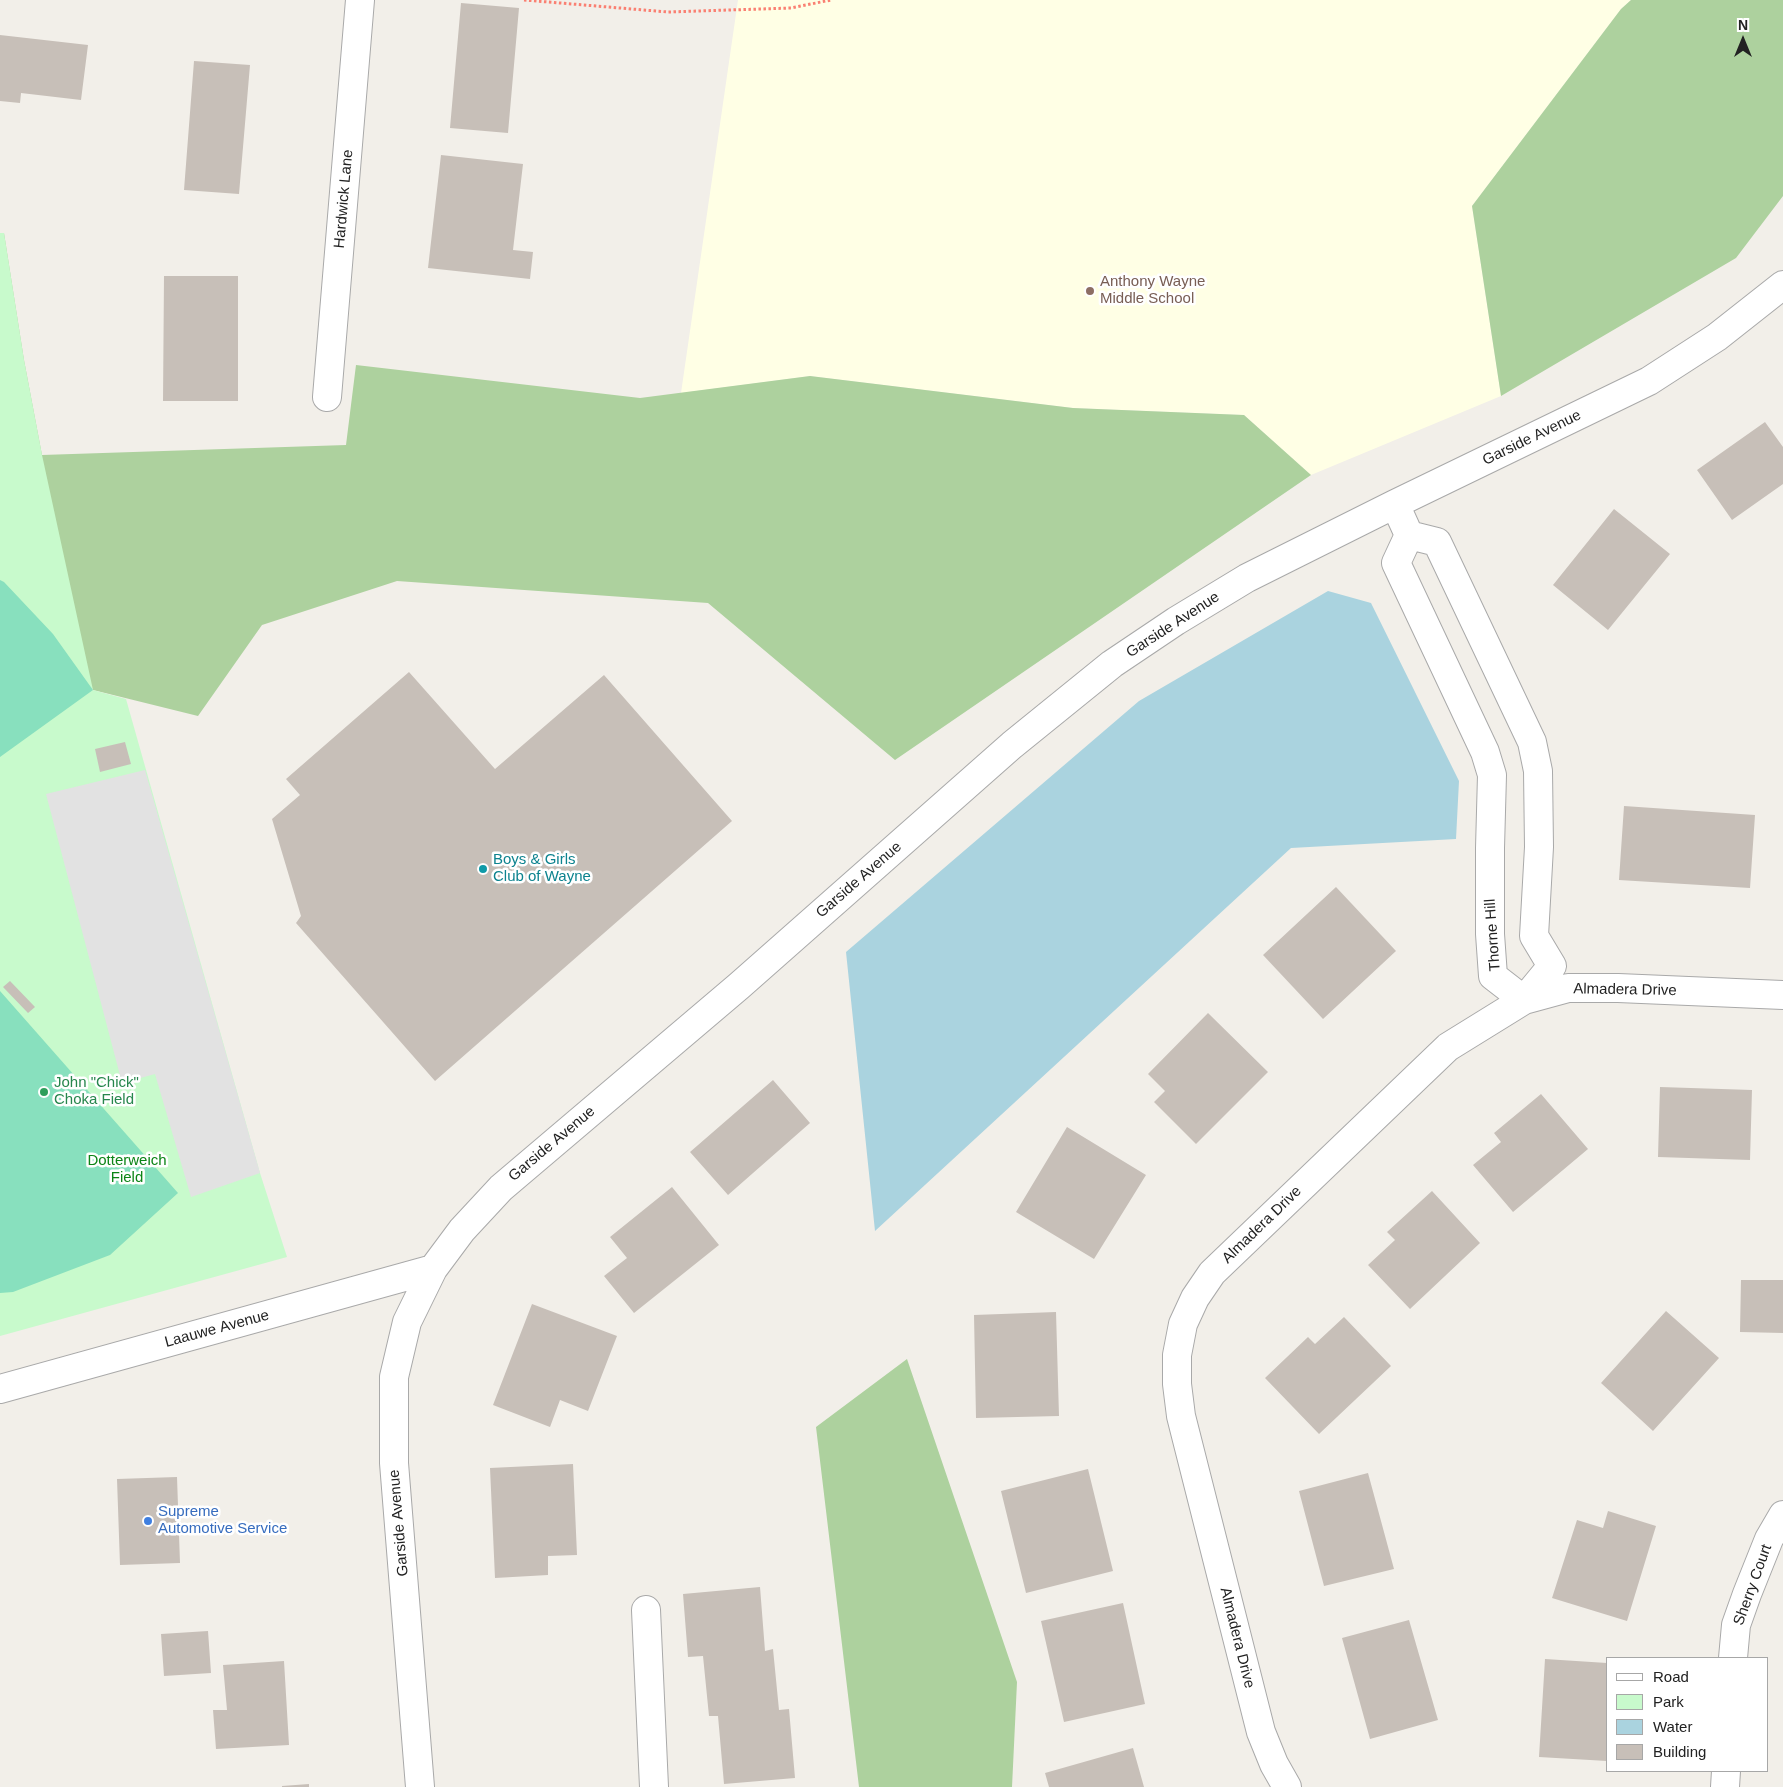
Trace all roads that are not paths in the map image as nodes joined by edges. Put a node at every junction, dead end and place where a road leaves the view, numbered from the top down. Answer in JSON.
{"nodes":[{"id":1,"x":360,"y":0,"type":"edge"},
{"id":2,"x":1783,"y":285,"type":"edge"},
{"id":3,"x":327,"y":398,"type":"dead end"},
{"id":4,"x":1395,"y":504,"type":"junction"},
{"id":5,"x":1409,"y":535,"type":"junction"},
{"id":6,"x":1783,"y":995,"type":"edge"},
{"id":7,"x":1524,"y":1000,"type":"junction"},
{"id":8,"x":434,"y":1269,"type":"junction"},
{"id":9,"x":0,"y":1388,"type":"edge"},
{"id":10,"x":1783,"y":1515,"type":"edge"},
{"id":11,"x":646,"y":1610,"type":"dead end"},
{"id":12,"x":1733,"y":1657,"type":"edge"},
{"id":13,"x":1726,"y":1772,"type":"edge"},
{"id":14,"x":420,"y":1787,"type":"edge"},
{"id":15,"x":654,"y":1787,"type":"edge"},
{"id":16,"x":1287,"y":1787,"type":"edge"},
{"id":17,"x":1725,"y":1787,"type":"edge"}],
"edges":[{"from":1,"to":3,"type":"street","name":"Hardwick Lane"},
{"from":2,"to":4,"type":"street","name":"Garside Avenue"},
{"from":4,"to":5,"type":"street"},
{"from":4,"to":8,"type":"street","name":"Garside Avenue"},
{"from":5,"to":7,"type":"street","name":"Thorne Hill"},
{"from":5,"to":7,"type":"street"},
{"from":6,"to":7,"type":"street","name":"Almadera Drive"},
{"from":7,"to":16,"type":"street","name":"Almadera Drive"},
{"from":8,"to":9,"type":"street","name":"Laauwe Avenue"},
{"from":8,"to":14,"type":"street","name":"Garside Avenue"},
{"from":10,"to":12,"type":"street","name":"Sherry Court"},
{"from":11,"to":15,"type":"street"},
{"from":13,"to":17,"type":"street"}]}
